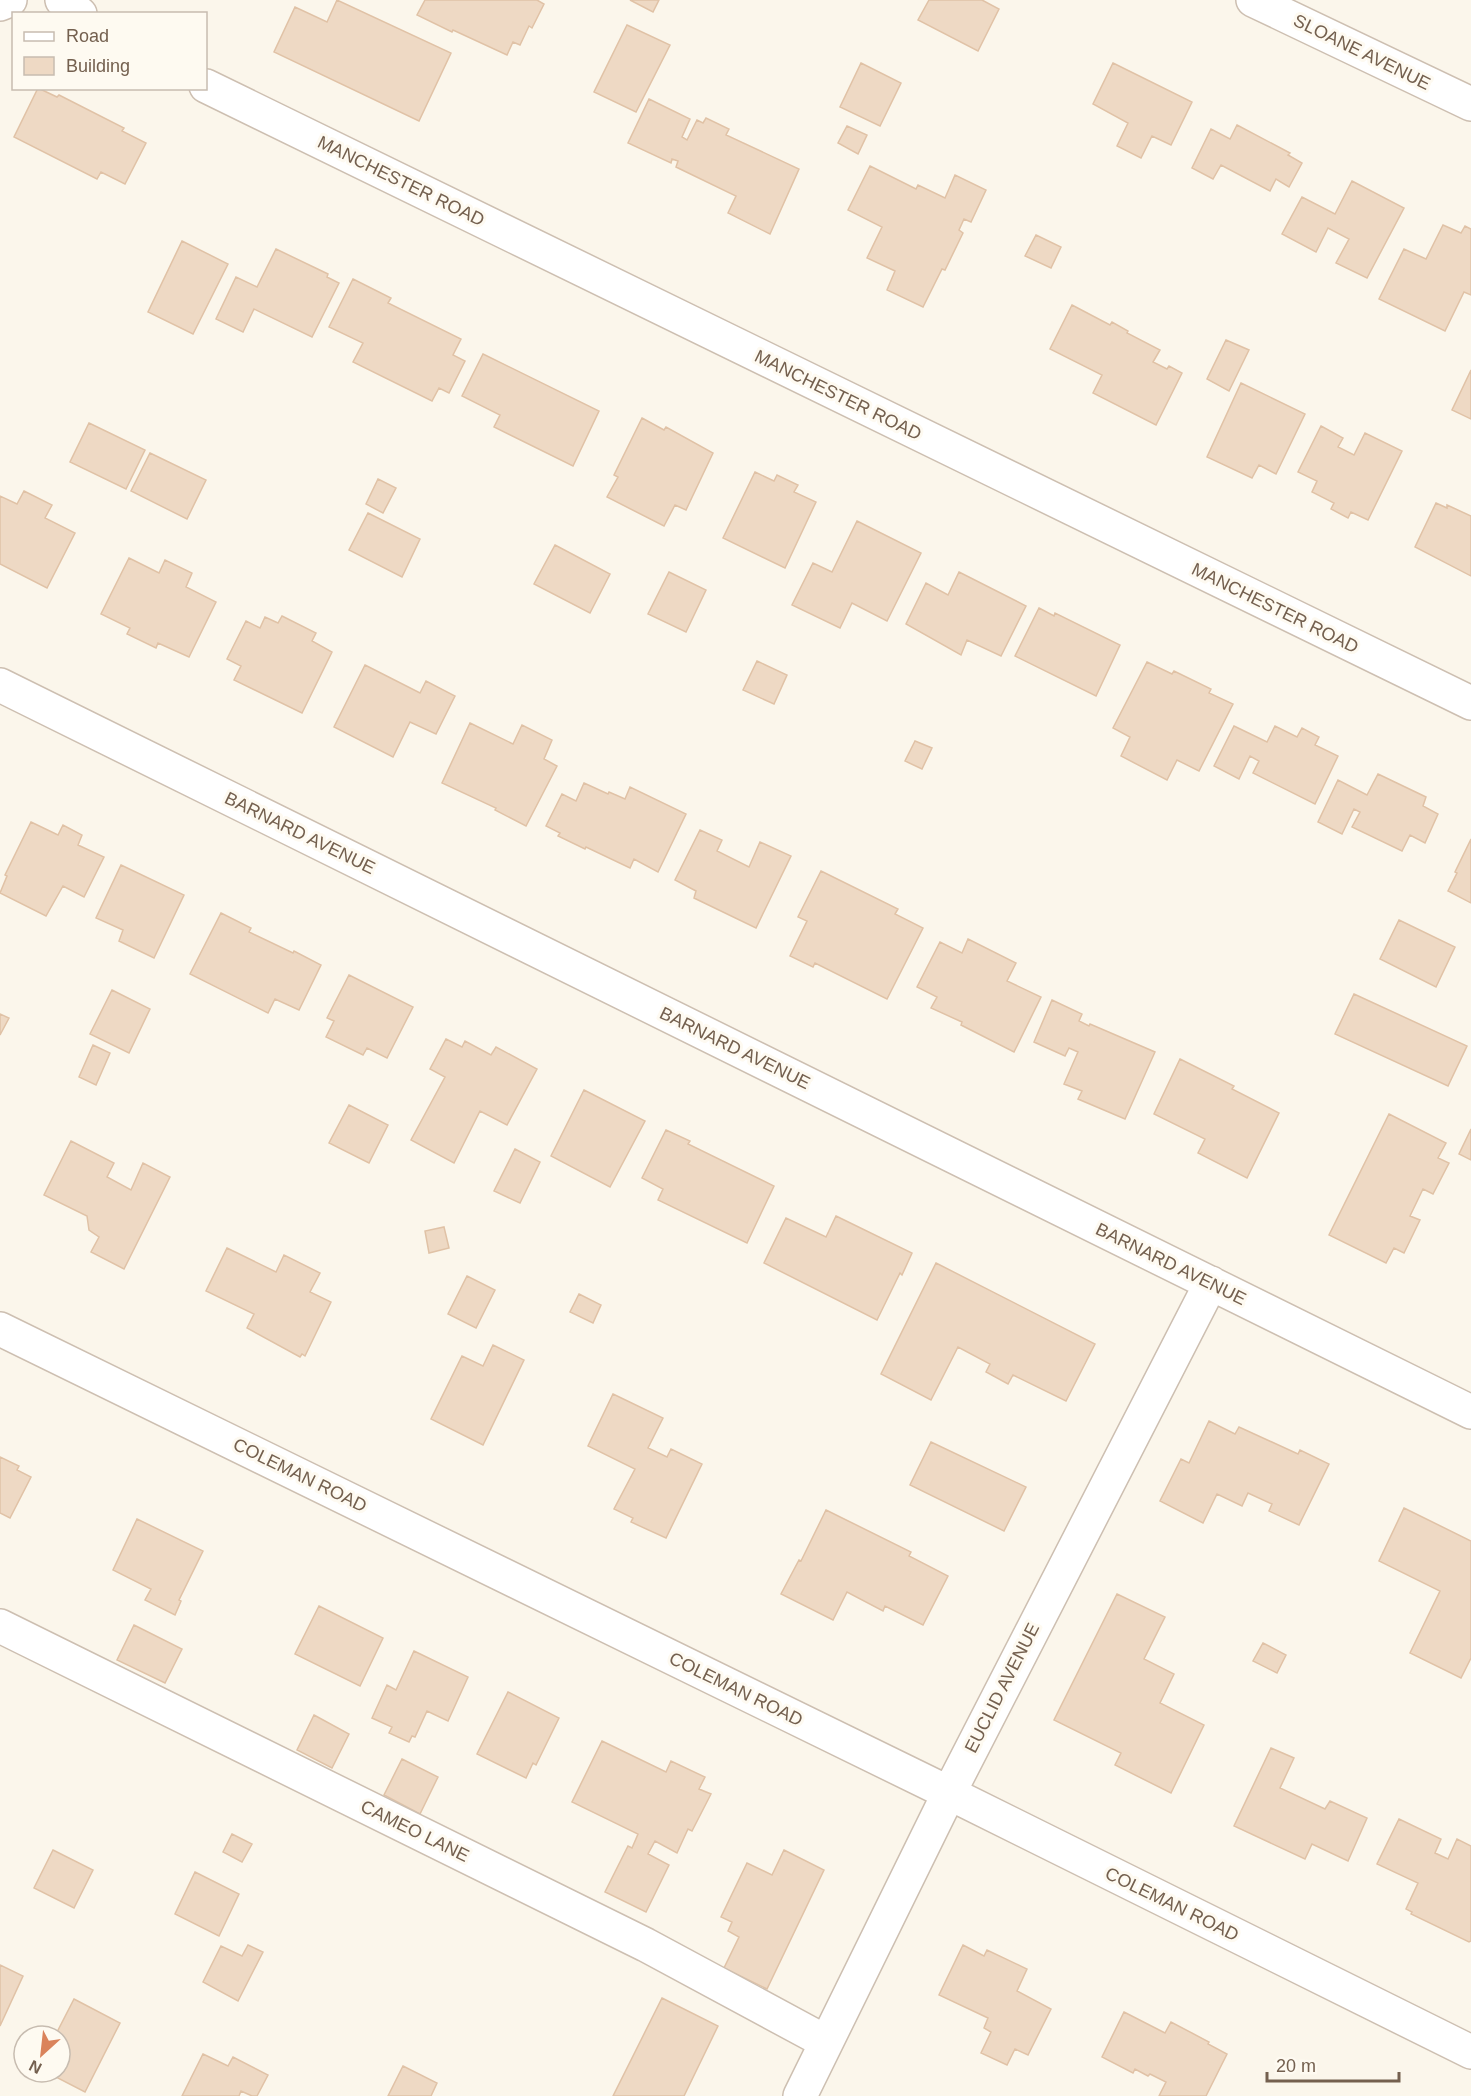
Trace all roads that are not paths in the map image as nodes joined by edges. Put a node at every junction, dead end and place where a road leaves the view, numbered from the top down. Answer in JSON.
{"nodes":[{"id":1,"x":10,"y":0,"type":"edge"},
{"id":2,"x":62,"y":0,"type":"edge"},
{"id":3,"x":1253,"y":0,"type":"edge"},
{"id":4,"x":0,"y":4,"type":"edge"},
{"id":5,"x":77,"y":12,"type":"edge"},
{"id":6,"x":207,"y":86,"type":"edge"},
{"id":7,"x":1471,"y":104,"type":"edge"},
{"id":8,"x":0,"y":685,"type":"edge"},
{"id":9,"x":1471,"y":703,"type":"edge"},
{"id":10,"x":1211,"y":1283,"type":"junction"},
{"id":11,"x":0,"y":1329,"type":"edge"},
{"id":12,"x":1471,"y":1412,"type":"edge"},
{"id":13,"x":0,"y":1626,"type":"edge"},
{"id":14,"x":949,"y":1793,"type":"junction"},
{"id":15,"x":826,"y":2042,"type":"junction"},
{"id":16,"x":1471,"y":2052,"type":"edge"},
{"id":17,"x":800,"y":2096,"type":"edge"}],
"edges":[{"from":1,"to":4,"type":"street"},
{"from":2,"to":5,"type":"street"},
{"from":3,"to":7,"type":"street","name":"SLOANE AVENUE"},
{"from":6,"to":9,"type":"street","name":"MANCHESTER ROAD"},
{"from":8,"to":10,"type":"street","name":"BARNARD AVENUE"},
{"from":10,"to":12,"type":"street","name":"BARNARD AVENUE"},
{"from":10,"to":14,"type":"street","name":"EUCLID AVENUE"},
{"from":11,"to":14,"type":"street","name":"COLEMAN ROAD"},
{"from":13,"to":15,"type":"street","name":"CAMEO LANE"},
{"from":14,"to":15,"type":"street","name":"EUCLID AVENUE"},
{"from":14,"to":16,"type":"street","name":"COLEMAN ROAD"},
{"from":15,"to":17,"type":"street","name":"EUCLID AVENUE"}]}
